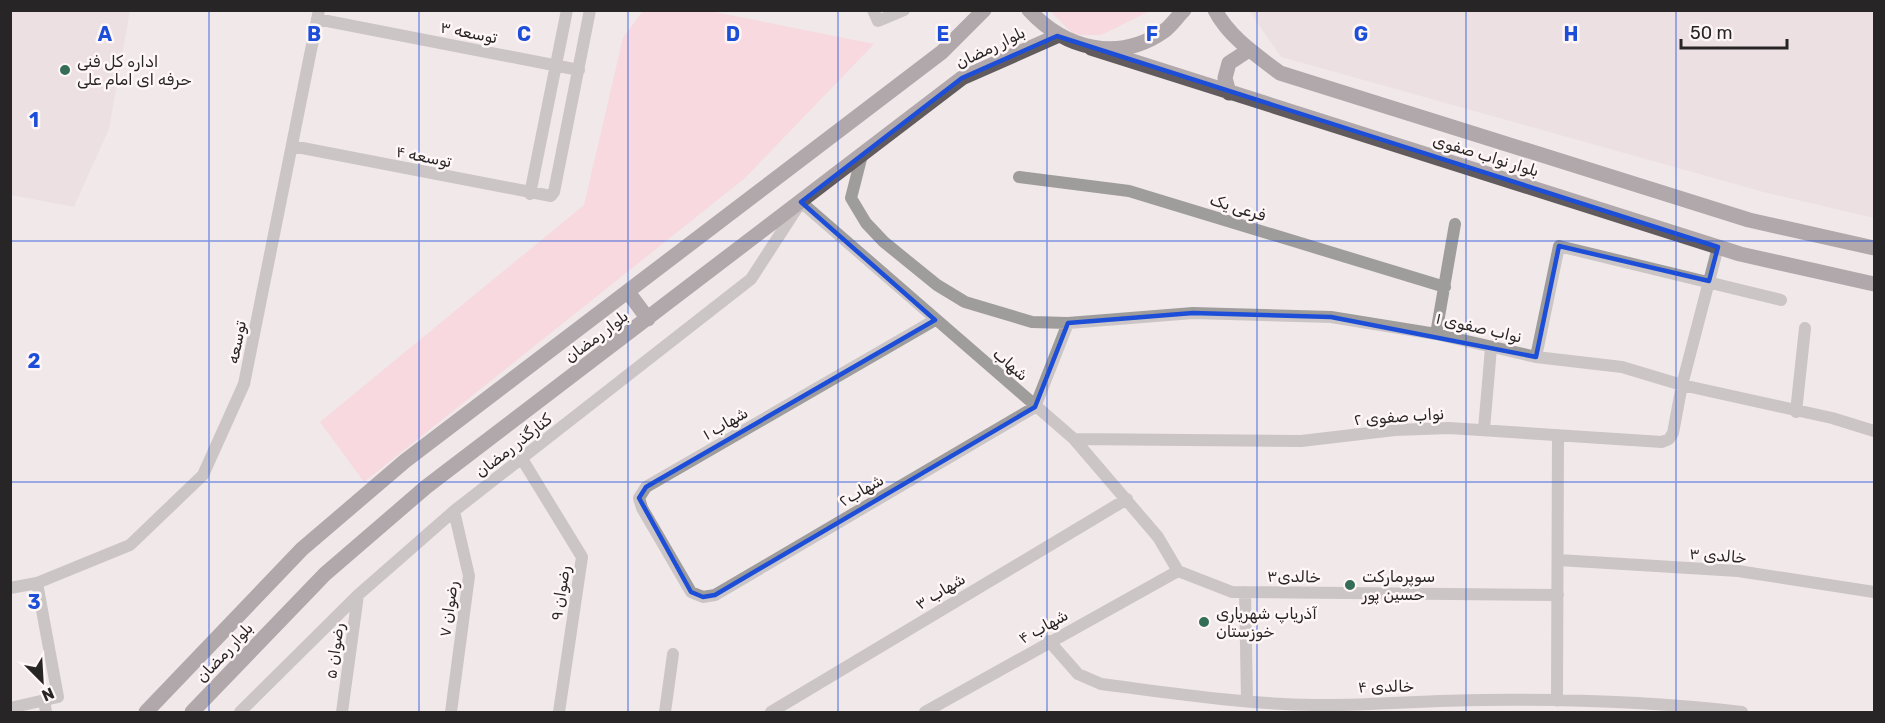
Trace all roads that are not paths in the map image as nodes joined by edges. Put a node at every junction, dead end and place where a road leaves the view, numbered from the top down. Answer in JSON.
{"nodes":[{"id":1,"x":567,"y":10,"type":"edge"},
{"id":2,"x":590,"y":10,"type":"edge"},
{"id":3,"x":873,"y":10,"type":"edge"},
{"id":4,"x":904,"y":10,"type":"edge"},
{"id":5,"x":984,"y":10,"type":"edge"},
{"id":6,"x":1029,"y":10,"type":"edge"},
{"id":7,"x":1184,"y":10,"type":"edge"},
{"id":8,"x":1215,"y":10,"type":"edge"},
{"id":9,"x":318,"y":15,"type":"edge"},
{"id":10,"x":1057,"y":36,"type":"junction"},
{"id":11,"x":1091,"y":48,"type":"junction"},
{"id":12,"x":1249,"y":50,"type":"junction"},
{"id":13,"x":556,"y":66,"type":"junction"},
{"id":14,"x":579,"y":70,"type":"junction"},
{"id":15,"x":1229,"y":93,"type":"junction"},
{"id":16,"x":292,"y":146,"type":"junction"},
{"id":17,"x":862,"y":155,"type":"junction"},
{"id":18,"x":1019,"y":177,"type":"dead end"},
{"id":19,"x":530,"y":194,"type":"junction"},
{"id":20,"x":801,"y":202,"type":"junction"},
{"id":21,"x":1455,"y":224,"type":"dead end"},
{"id":22,"x":1718,"y":247,"type":"junction"},
{"id":23,"x":1875,"y":248,"type":"edge"},
{"id":24,"x":1709,"y":281,"type":"junction"},
{"id":25,"x":1875,"y":284,"type":"edge"},
{"id":26,"x":1445,"y":287,"type":"junction"},
{"id":27,"x":628,"y":292,"type":"junction"},
{"id":28,"x":1781,"y":300,"type":"dead end"},
{"id":29,"x":648,"y":319,"type":"junction"},
{"id":30,"x":935,"y":320,"type":"junction"},
{"id":31,"x":1068,"y":323,"type":"junction"},
{"id":32,"x":1805,"y":328,"type":"dead end"},
{"id":33,"x":1437,"y":334,"type":"junction"},
{"id":34,"x":1491,"y":348,"type":"junction"},
{"id":35,"x":1536,"y":357,"type":"junction"},
{"id":36,"x":1682,"y":386,"type":"junction"},
{"id":37,"x":1035,"y":407,"type":"junction"},
{"id":38,"x":1796,"y":412,"type":"junction"},
{"id":39,"x":1484,"y":429,"type":"junction"},
{"id":40,"x":1875,"y":430,"type":"edge"},
{"id":41,"x":1558,"y":435,"type":"junction"},
{"id":42,"x":1074,"y":439,"type":"junction"},
{"id":43,"x":522,"y":459,"type":"junction"},
{"id":44,"x":1127,"y":499,"type":"junction"},
{"id":45,"x":454,"y":511,"type":"junction"},
{"id":46,"x":1558,"y":560,"type":"junction"},
{"id":47,"x":1178,"y":571,"type":"junction"},
{"id":48,"x":37,"y":583,"type":"junction"},
{"id":49,"x":10,"y":588,"type":"edge"},
{"id":50,"x":1245,"y":592,"type":"junction"},
{"id":51,"x":1875,"y":592,"type":"edge"},
{"id":52,"x":358,"y":595,"type":"junction"},
{"id":53,"x":1558,"y":596,"type":"junction"},
{"id":54,"x":702,"y":597,"type":"joint"},
{"id":55,"x":1049,"y":641,"type":"junction"},
{"id":56,"x":673,"y":654,"type":"dead end"},
{"id":57,"x":1247,"y":701,"type":"junction"},
{"id":58,"x":1557,"y":701,"type":"junction"},
{"id":59,"x":45,"y":706,"type":"edge"},
{"id":60,"x":10,"y":708,"type":"edge"},
{"id":61,"x":1315,"y":709,"type":"edge"},
{"id":62,"x":146,"y":712,"type":"edge"},
{"id":63,"x":192,"y":712,"type":"edge"},
{"id":64,"x":240,"y":712,"type":"edge"},
{"id":65,"x":342,"y":712,"type":"edge"},
{"id":66,"x":451,"y":712,"type":"edge"},
{"id":67,"x":559,"y":712,"type":"edge"},
{"id":68,"x":665,"y":712,"type":"edge"},
{"id":69,"x":771,"y":712,"type":"edge"},
{"id":70,"x":925,"y":712,"type":"edge"},
{"id":71,"x":1742,"y":712,"type":"edge"}],
"edges":[{"from":1,"to":13,"type":"street"},
{"from":2,"to":14,"type":"street"},
{"from":3,"to":4,"type":"street"},
{"from":5,"to":27,"type":"main road","name":"بلوار رمضان"},
{"from":6,"to":10,"type":"main road"},
{"from":7,"to":11,"type":"main road"},
{"from":8,"to":12,"type":"main road","name":"بلوار نواب صفوی"},
{"from":9,"to":13,"type":"street","name":"توسعه ۳"},
{"from":9,"to":16,"type":"street","name":"توسعه"},
{"from":10,"to":11,"type":"main road","name":"بلوار نواب صفوی"},
{"from":10,"to":17,"type":"main road","name":"بلوار رمضان"},
{"from":11,"to":15,"type":"main road","name":"بلوار نواب صفوی"},
{"from":12,"to":15,"type":"main road"},
{"from":12,"to":23,"type":"main road","name":"بلوار نواب صفوی"},
{"from":13,"to":14,"type":"street","name":"توسعه ۳"},
{"from":13,"to":19,"type":"street"},
{"from":14,"to":19,"type":"street","name":"توسعه ۴"},
{"from":15,"to":22,"type":"main road","name":"بلوار نواب صفوی"},
{"from":16,"to":19,"type":"street","name":"توسعه ۴"},
{"from":16,"to":48,"type":"street","name":"توسعه"},
{"from":17,"to":20,"type":"main road","name":"بلوار رمضان"},
{"from":17,"to":31,"type":"street","name":"نواب صفوی ۱"},
{"from":18,"to":26,"type":"street","name":"فرعی یک"},
{"from":20,"to":29,"type":"main road","name":"بلوار رمضان"},
{"from":20,"to":30,"type":"street","name":"شهاب"},
{"from":20,"to":43,"type":"street","name":"کنارگذر رمضان"},
{"from":21,"to":26,"type":"street"},
{"from":22,"to":24,"type":"street","name":"نواب صفوی ۲"},
{"from":22,"to":25,"type":"main road","name":"بلوار نواب صفوی"},
{"from":24,"to":28,"type":"street"},
{"from":24,"to":35,"type":"street"},
{"from":24,"to":36,"type":"street","name":"نواب صفوی ۲"},
{"from":26,"to":33,"type":"street"},
{"from":27,"to":29,"type":"main road"},
{"from":27,"to":62,"type":"main road","name":"بلوار رمضان"},
{"from":29,"to":63,"type":"main road","name":"بلوار رمضان"},
{"from":30,"to":37,"type":"street","name":"شهاب"},
{"from":30,"to":54,"type":"street","name":"شهاب ۱"},
{"from":31,"to":33,"type":"street","name":"نواب صفوی ۱"},
{"from":31,"to":37,"type":"street"},
{"from":32,"to":38,"type":"street"},
{"from":33,"to":34,"type":"street","name":"نواب صفوی ۱"},
{"from":34,"to":35,"type":"street","name":"نواب صفوی ۱"},
{"from":34,"to":39,"type":"street"},
{"from":35,"to":36,"type":"street","name":"نواب صفوی ۱"},
{"from":36,"to":38,"type":"street","name":"نواب صفوی ۱"},
{"from":36,"to":41,"type":"street","name":"نواب صفوی ۲"},
{"from":37,"to":42,"type":"street","name":"شهاب"},
{"from":37,"to":54,"type":"street","name":"شهاب۲"},
{"from":38,"to":40,"type":"street","name":"نواب صفوی ۱"},
{"from":39,"to":41,"type":"street","name":"نواب صفوی ۲"},
{"from":39,"to":42,"type":"street","name":"نواب صفوی ۲"},
{"from":41,"to":46,"type":"street"},
{"from":42,"to":44,"type":"street","name":"شهاب"},
{"from":43,"to":45,"type":"street","name":"کنارگذر رمضان"},
{"from":43,"to":67,"type":"street","name":"رضوان ۹"},
{"from":44,"to":47,"type":"street","name":"شهاب"},
{"from":44,"to":69,"type":"street","name":"شهاب ۳"},
{"from":45,"to":52,"type":"street","name":"کنارگذر رمضان"},
{"from":45,"to":66,"type":"street","name":"رضوان ۷"},
{"from":46,"to":51,"type":"street","name":"خالدی ۳"},
{"from":46,"to":53,"type":"street"},
{"from":47,"to":50,"type":"street","name":"خالدی۳"},
{"from":47,"to":55,"type":"street","name":"شهاب ۴"},
{"from":48,"to":49,"type":"street","name":"توسعه"},
{"from":48,"to":59,"type":"street"},
{"from":50,"to":53,"type":"street","name":"خالدی۳"},
{"from":50,"to":57,"type":"street"},
{"from":52,"to":64,"type":"street","name":"کنارگذر رمضان"},
{"from":52,"to":65,"type":"street","name":"رضوان ۵"},
{"from":53,"to":58,"type":"street"},
{"from":55,"to":57,"type":"street","name":"خالدی ۴"},
{"from":55,"to":70,"type":"street","name":"شهاب ۴"},
{"from":56,"to":68,"type":"street"},
{"from":57,"to":61,"type":"street","name":"خالدی ۴"},
{"from":58,"to":61,"type":"street","name":"خالدی ۴"},
{"from":58,"to":71,"type":"street","name":"خالدی ۴"},
{"from":59,"to":60,"type":"street"}]}
